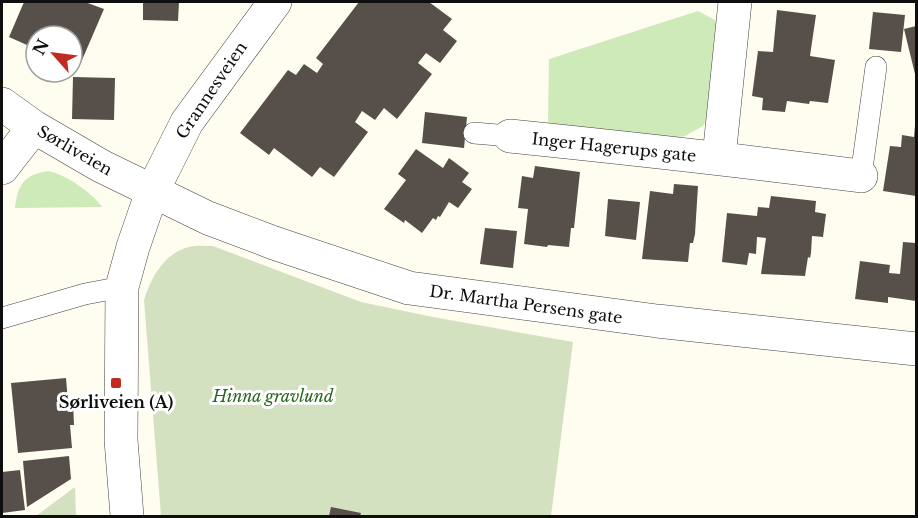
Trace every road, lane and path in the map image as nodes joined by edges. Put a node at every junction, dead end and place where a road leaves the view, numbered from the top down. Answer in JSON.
{"nodes":[{"id":1,"x":275,"y":2,"type":"edge"},
{"id":2,"x":735,"y":2,"type":"edge"},
{"id":3,"x":876,"y":67,"type":"dead end"},
{"id":4,"x":2,"y":104,"type":"edge"},
{"id":5,"x":34,"y":127,"type":"junction"},
{"id":6,"x":474,"y":133,"type":"dead end"},
{"id":7,"x":510,"y":136,"type":"joint"},
{"id":8,"x":719,"y":157,"type":"junction"},
{"id":9,"x":2,"y":168,"type":"edge"},
{"id":10,"x":861,"y":176,"type":"joint"},
{"id":11,"x":152,"y":192,"type":"junction"},
{"id":12,"x":122,"y":286,"type":"junction"},
{"id":13,"x":2,"y":318,"type":"edge"},
{"id":14,"x":916,"y":349,"type":"edge"},
{"id":15,"x":127,"y":516,"type":"edge"}],
"edges":[{"from":1,"to":11,"type":"street","name":"Grannesveien"},
{"from":2,"to":8,"type":"street","name":"Inger Hagerups gate"},
{"from":3,"to":10,"type":"lane"},
{"from":4,"to":5,"type":"street","name":"Sørliveien"},
{"from":5,"to":9,"type":"street"},
{"from":5,"to":11,"type":"street","name":"Sørliveien"},
{"from":6,"to":7,"type":"lane"},
{"from":7,"to":8,"type":"street","name":"Inger Hagerups gate"},
{"from":8,"to":10,"type":"street","name":"Inger Hagerups gate"},
{"from":11,"to":12,"type":"street","name":"Grannesveien"},
{"from":11,"to":14,"type":"street","name":"Dr. Martha Persens gate"},
{"from":12,"to":13,"type":"lane"},
{"from":12,"to":15,"type":"street","name":"Grannesveien"}]}
